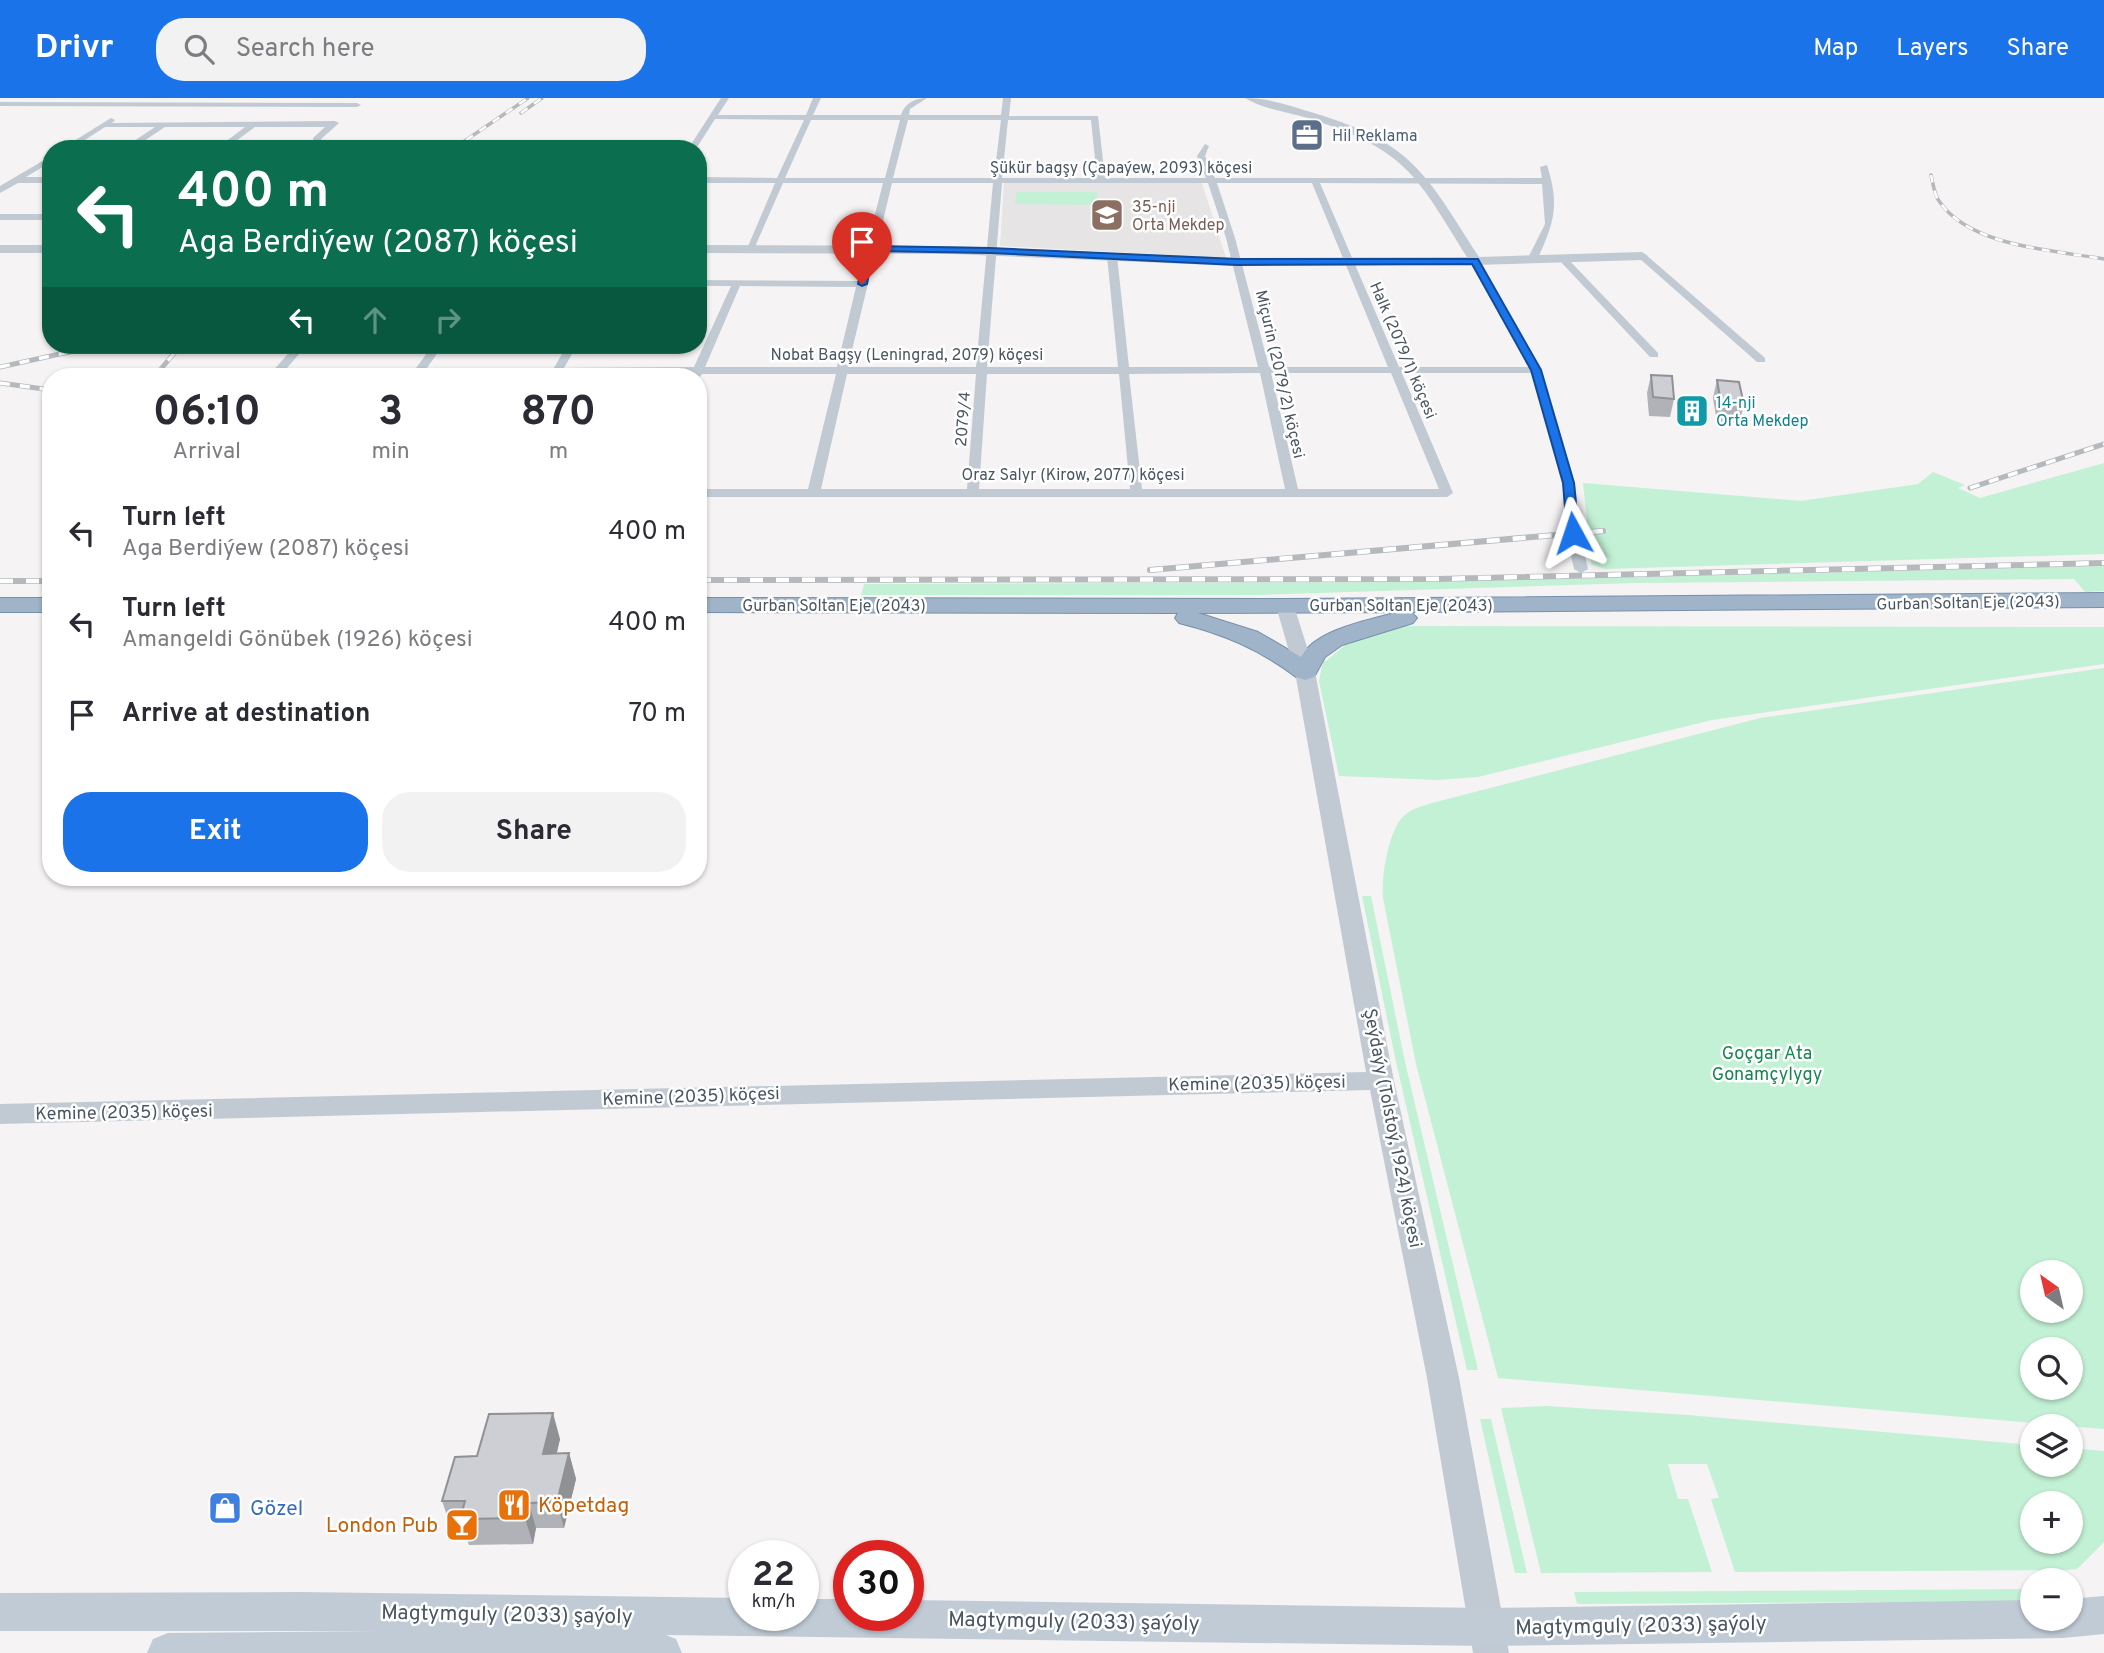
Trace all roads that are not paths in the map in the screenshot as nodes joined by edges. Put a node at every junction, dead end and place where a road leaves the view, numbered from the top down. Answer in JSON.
{"nodes":[{"id":1,"x":147,"y":98,"type":"edge"},
{"id":2,"x":365,"y":98,"type":"edge"},
{"id":3,"x":725,"y":98,"type":"edge"},
{"id":4,"x":817,"y":98,"type":"edge"},
{"id":5,"x":923,"y":98,"type":"edge"},
{"id":6,"x":1007,"y":98,"type":"edge"},
{"id":7,"x":1250,"y":98,"type":"edge"},
{"id":8,"x":0,"y":104,"type":"edge"},
{"id":9,"x":137,"y":104,"type":"junction"},
{"id":10,"x":357,"y":104,"type":"junction"},
{"id":11,"x":125,"y":111,"type":"dead end"},
{"id":12,"x":714,"y":117,"type":"junction"},
{"id":13,"x":809,"y":117,"type":"junction"},
{"id":14,"x":114,"y":118,"type":"dead end"},
{"id":15,"x":906,"y":118,"type":"junction"},
{"id":16,"x":1004,"y":118,"type":"junction"},
{"id":17,"x":103,"y":125,"type":"junction"},
{"id":18,"x":162,"y":125,"type":"junction"},
{"id":19,"x":253,"y":125,"type":"junction"},
{"id":20,"x":333,"y":125,"type":"junction"},
{"id":21,"x":79,"y":140,"type":"edge"},
{"id":22,"x":140,"y":140,"type":"edge"},
{"id":23,"x":232,"y":140,"type":"edge"},
{"id":24,"x":317,"y":140,"type":"edge"},
{"id":25,"x":698,"y":140,"type":"edge"},
{"id":26,"x":1205,"y":146,"type":"dead end"},
{"id":27,"x":42,"y":164,"type":"edge"},
{"id":28,"x":1544,"y":167,"type":"dead end"},
{"id":29,"x":0,"y":180,"type":"edge"},
{"id":30,"x":16,"y":180,"type":"junction"},
{"id":31,"x":42,"y":180,"type":"edge"},
{"id":32,"x":707,"y":180,"type":"edge"},
{"id":33,"x":779,"y":180,"type":"junction"},
{"id":34,"x":889,"y":180,"type":"junction"},
{"id":35,"x":999,"y":180,"type":"junction"},
{"id":36,"x":1101,"y":181,"type":"junction"},
{"id":37,"x":1213,"y":181,"type":"junction"},
{"id":38,"x":1315,"y":181,"type":"junction"},
{"id":39,"x":1422,"y":181,"type":"junction"},
{"id":40,"x":1544,"y":181,"type":"junction"},
{"id":41,"x":0,"y":190,"type":"edge"},
{"id":42,"x":0,"y":217,"type":"edge"},
{"id":43,"x":42,"y":217,"type":"edge"},
{"id":44,"x":0,"y":249,"type":"edge"},
{"id":45,"x":42,"y":249,"type":"edge"},
{"id":46,"x":707,"y":249,"type":"edge"},
{"id":47,"x":749,"y":249,"type":"junction"},
{"id":48,"x":870,"y":249,"type":"junction"},
{"id":49,"x":990,"y":251,"type":"junction"},
{"id":50,"x":1112,"y":256,"type":"junction"},
{"id":51,"x":1642,"y":256,"type":"joint"},
{"id":52,"x":1563,"y":259,"type":"junction"},
{"id":53,"x":1532,"y":260,"type":"junction"},
{"id":54,"x":1475,"y":261,"type":"junction"},
{"id":55,"x":1237,"y":262,"type":"junction"},
{"id":56,"x":1350,"y":262,"type":"junction"},
{"id":57,"x":707,"y":284,"type":"edge"},
{"id":58,"x":737,"y":284,"type":"junction"},
{"id":59,"x":862,"y":284,"type":"junction"},
{"id":60,"x":707,"y":351,"type":"edge"},
{"id":61,"x":294,"y":354,"type":"edge"},
{"id":62,"x":1654,"y":355,"type":"dead end"},
{"id":63,"x":1761,"y":360,"type":"dead end"},
{"id":64,"x":281,"y":368,"type":"edge"},
{"id":65,"x":844,"y":370,"type":"junction"},
{"id":66,"x":981,"y":370,"type":"junction"},
{"id":67,"x":1122,"y":370,"type":"junction"},
{"id":68,"x":1265,"y":370,"type":"junction"},
{"id":69,"x":1396,"y":370,"type":"junction"},
{"id":70,"x":1536,"y":370,"type":"junction"},
{"id":71,"x":707,"y":373,"type":"edge"},
{"id":72,"x":1292,"y":491,"type":"junction"},
{"id":73,"x":707,"y":492,"type":"edge"},
{"id":74,"x":814,"y":492,"type":"junction"},
{"id":75,"x":973,"y":492,"type":"junction"},
{"id":76,"x":1136,"y":492,"type":"junction"},
{"id":77,"x":1447,"y":493,"type":"joint"},
{"id":78,"x":1581,"y":569,"type":"dead end"},
{"id":79,"x":2104,"y":586,"type":"edge"},
{"id":80,"x":2104,"y":600,"type":"edge"},
{"id":81,"x":0,"y":605,"type":"edge"},
{"id":82,"x":42,"y":605,"type":"edge"},
{"id":83,"x":707,"y":605,"type":"edge"},
{"id":84,"x":1340,"y":605,"type":"junction"},
{"id":85,"x":1288,"y":612,"type":"junction"},
{"id":86,"x":2104,"y":616,"type":"edge"},
{"id":87,"x":1182,"y":618,"type":"junction"},
{"id":88,"x":1405,"y":618,"type":"junction"},
{"id":89,"x":0,"y":619,"type":"edge"},
{"id":90,"x":42,"y":619,"type":"edge"},
{"id":91,"x":707,"y":620,"type":"edge"},
{"id":92,"x":1305,"y":672,"type":"junction"},
{"id":93,"x":1381,"y":1081,"type":"junction"},
{"id":94,"x":0,"y":1114,"type":"edge"},
{"id":95,"x":0,"y":1612,"type":"edge"},
{"id":96,"x":2104,"y":1615,"type":"edge"},
{"id":97,"x":2083,"y":1617,"type":"edge"},
{"id":98,"x":2020,"y":1621,"type":"edge"},
{"id":99,"x":1489,"y":1640,"type":"edge"},
{"id":100,"x":458,"y":1652,"type":"edge"},
{"id":101,"x":168,"y":1653,"type":"edge"},
{"id":102,"x":661,"y":1653,"type":"edge"}],
"edges":[{"from":1,"to":9,"type":"street"},
{"from":2,"to":10,"type":"street"},
{"from":3,"to":12,"type":"street"},
{"from":4,"to":13,"type":"street"},
{"from":5,"to":15,"type":"street"},
{"from":6,"to":16,"type":"street","name":"2079/4","number":"2079/4"},
{"from":7,"to":39,"type":"street"},
{"from":8,"to":9,"type":"street"},
{"from":9,"to":10,"type":"street"},
{"from":9,"to":11,"type":"street"},
{"from":10,"to":20,"type":"street"},
{"from":12,"to":13,"type":"street"},
{"from":12,"to":25,"type":"street"},
{"from":13,"to":15,"type":"street"},
{"from":13,"to":33,"type":"street"},
{"from":14,"to":17,"type":"street"},
{"from":15,"to":16,"type":"street"},
{"from":15,"to":34,"type":"street"},
{"from":16,"to":35,"type":"street","name":"2079/4","number":"2079/4"},
{"from":16,"to":36,"type":"street"},
{"from":17,"to":18,"type":"street"},
{"from":17,"to":21,"type":"street"},
{"from":18,"to":19,"type":"street"},
{"from":18,"to":22,"type":"street"},
{"from":19,"to":20,"type":"street"},
{"from":19,"to":23,"type":"street"},
{"from":20,"to":24,"type":"street"},
{"from":26,"to":37,"type":"street","name":"Miçurin (2079/2) köçesi"},
{"from":27,"to":30,"type":"street"},
{"from":28,"to":40,"type":"street"},
{"from":29,"to":30,"type":"street"},
{"from":30,"to":31,"type":"street"},
{"from":30,"to":41,"type":"street"},
{"from":32,"to":33,"type":"street","name":"Şükür bagşy (Çapaýew, 2093) köçesi"},
{"from":33,"to":34,"type":"street","name":"Şükür bagşy (Çapaýew, 2093) köçesi"},
{"from":33,"to":47,"type":"street"},
{"from":34,"to":35,"type":"street","name":"Şükür bagşy (Çapaýew, 2093) köçesi"},
{"from":34,"to":48,"type":"street"},
{"from":35,"to":36,"type":"street","name":"Şükür bagşy (Çapaýew, 2093) köçesi"},
{"from":35,"to":49,"type":"street","name":"2079/4","number":"2079/4"},
{"from":36,"to":37,"type":"street","name":"Şükür bagşy (Çapaýew, 2093) köçesi"},
{"from":37,"to":38,"type":"street","name":"Şükür bagşy (Çapaýew, 2093) köçesi"},
{"from":37,"to":55,"type":"street","name":"Miçurin (2079/2) köçesi"},
{"from":38,"to":39,"type":"street","name":"Şükür bagşy (Çapaýew, 2093) köçesi"},
{"from":38,"to":56,"type":"street","name":"Halk (2079/1) köçesi"},
{"from":39,"to":40,"type":"street","name":"Şükür bagşy (Çapaýew, 2093) köçesi"},
{"from":39,"to":54,"type":"street"},
{"from":40,"to":53,"type":"street"},
{"from":42,"to":43,"type":"street"},
{"from":44,"to":45,"type":"street"},
{"from":46,"to":47,"type":"street"},
{"from":47,"to":48,"type":"street"},
{"from":48,"to":49,"type":"street"},
{"from":48,"to":59,"type":"street"},
{"from":49,"to":50,"type":"street"},
{"from":49,"to":66,"type":"street","name":"2079/4","number":"2079/4"},
{"from":50,"to":55,"type":"street"},
{"from":50,"to":67,"type":"street"},
{"from":51,"to":52,"type":"street"},
{"from":51,"to":63,"type":"street"},
{"from":52,"to":53,"type":"street"},
{"from":52,"to":62,"type":"street"},
{"from":53,"to":54,"type":"street"},
{"from":54,"to":56,"type":"street"},
{"from":54,"to":70,"type":"street"},
{"from":55,"to":56,"type":"street"},
{"from":55,"to":68,"type":"street","name":"Miçurin (2079/2) köçesi"},
{"from":56,"to":69,"type":"street","name":"Halk (2079/1) köçesi"},
{"from":57,"to":58,"type":"street"},
{"from":58,"to":59,"type":"street"},
{"from":58,"to":60,"type":"street"},
{"from":59,"to":65,"type":"street"},
{"from":61,"to":64,"type":"street"},
{"from":65,"to":66,"type":"street","name":"Nobat Bagşy (Leningrad, 2079) köçesi"},
{"from":65,"to":71,"type":"street","name":"Nobat Bagşy (Leningrad, 2079) köçesi"},
{"from":65,"to":74,"type":"street"},
{"from":66,"to":67,"type":"street","name":"Nobat Bagşy (Leningrad, 2079) köçesi"},
{"from":66,"to":75,"type":"street","name":"2079/4","number":"2079/4"},
{"from":67,"to":68,"type":"street","name":"Nobat Bagşy (Leningrad, 2079) köçesi"},
{"from":67,"to":76,"type":"street"},
{"from":68,"to":69,"type":"street","name":"Nobat Bagşy (Leningrad, 2079) köçesi"},
{"from":68,"to":72,"type":"street","name":"Miçurin (2079/2) köçesi"},
{"from":69,"to":70,"type":"street","name":"Nobat Bagşy (Leningrad, 2079) köçesi"},
{"from":69,"to":77,"type":"street","name":"Halk (2079/1) köçesi"},
{"from":70,"to":78,"type":"street"},
{"from":72,"to":76,"type":"street","name":"Oraz Salyr (Kirow, 2077) köçesi"},
{"from":72,"to":77,"type":"street","name":"Oraz Salyr (Kirow, 2077) köçesi"},
{"from":73,"to":74,"type":"street","name":"Oraz Salyr (Kirow, 2077) köçesi"},
{"from":74,"to":75,"type":"street","name":"Oraz Salyr (Kirow, 2077) köçesi"},
{"from":75,"to":76,"type":"street","name":"Oraz Salyr (Kirow, 2077) köçesi"},
{"from":79,"to":84,"type":"highway"},
{"from":80,"to":84,"type":"highway","name":"Gurban Soltan Eje (2043)"},
{"from":81,"to":82,"type":"highway"},
{"from":83,"to":85,"type":"highway","name":"Gurban Soltan Eje (2043)"},
{"from":84,"to":85,"type":"highway","name":"Gurban Soltan Eje (2043)"},
{"from":85,"to":87,"type":"highway","name":"Gurban Soltan Eje (2043)"},
{"from":85,"to":88,"type":"highway","name":"Gurban Soltan Eje (2043)"},
{"from":85,"to":92,"type":"street","name":"Şeýdaýy (Tolstoý, 1924) köçesi"},
{"from":86,"to":88,"type":"highway","name":"Gurban Soltan Eje (2043)"},
{"from":87,"to":91,"type":"highway","name":"Gurban Soltan Eje (2043)"},
{"from":87,"to":92,"type":"highway"},
{"from":88,"to":92,"type":"highway","name":"Gurban Soltan Eje (2043)"},
{"from":89,"to":90,"type":"highway"},
{"from":92,"to":93,"type":"street","name":"Şeýdaýy (Tolstoý, 1924) köçesi"},
{"from":93,"to":94,"type":"street","name":"Kemine (2035) köçesi"},
{"from":93,"to":99,"type":"street","name":"Şeýdaýy (Tolstoý, 1924) köçesi"},
{"from":95,"to":99,"type":"main road","name":"Magtymguly (2033) şaýoly"},
{"from":96,"to":97,"type":"main road"},
{"from":98,"to":99,"type":"main road","name":"Magtymguly (2033) şaýoly"},
{"from":100,"to":101,"type":"main road","name":"Magtymguly (2033) şaýoly"},
{"from":100,"to":102,"type":"main road","name":"Magtymguly (2033) şaýoly"}]}
